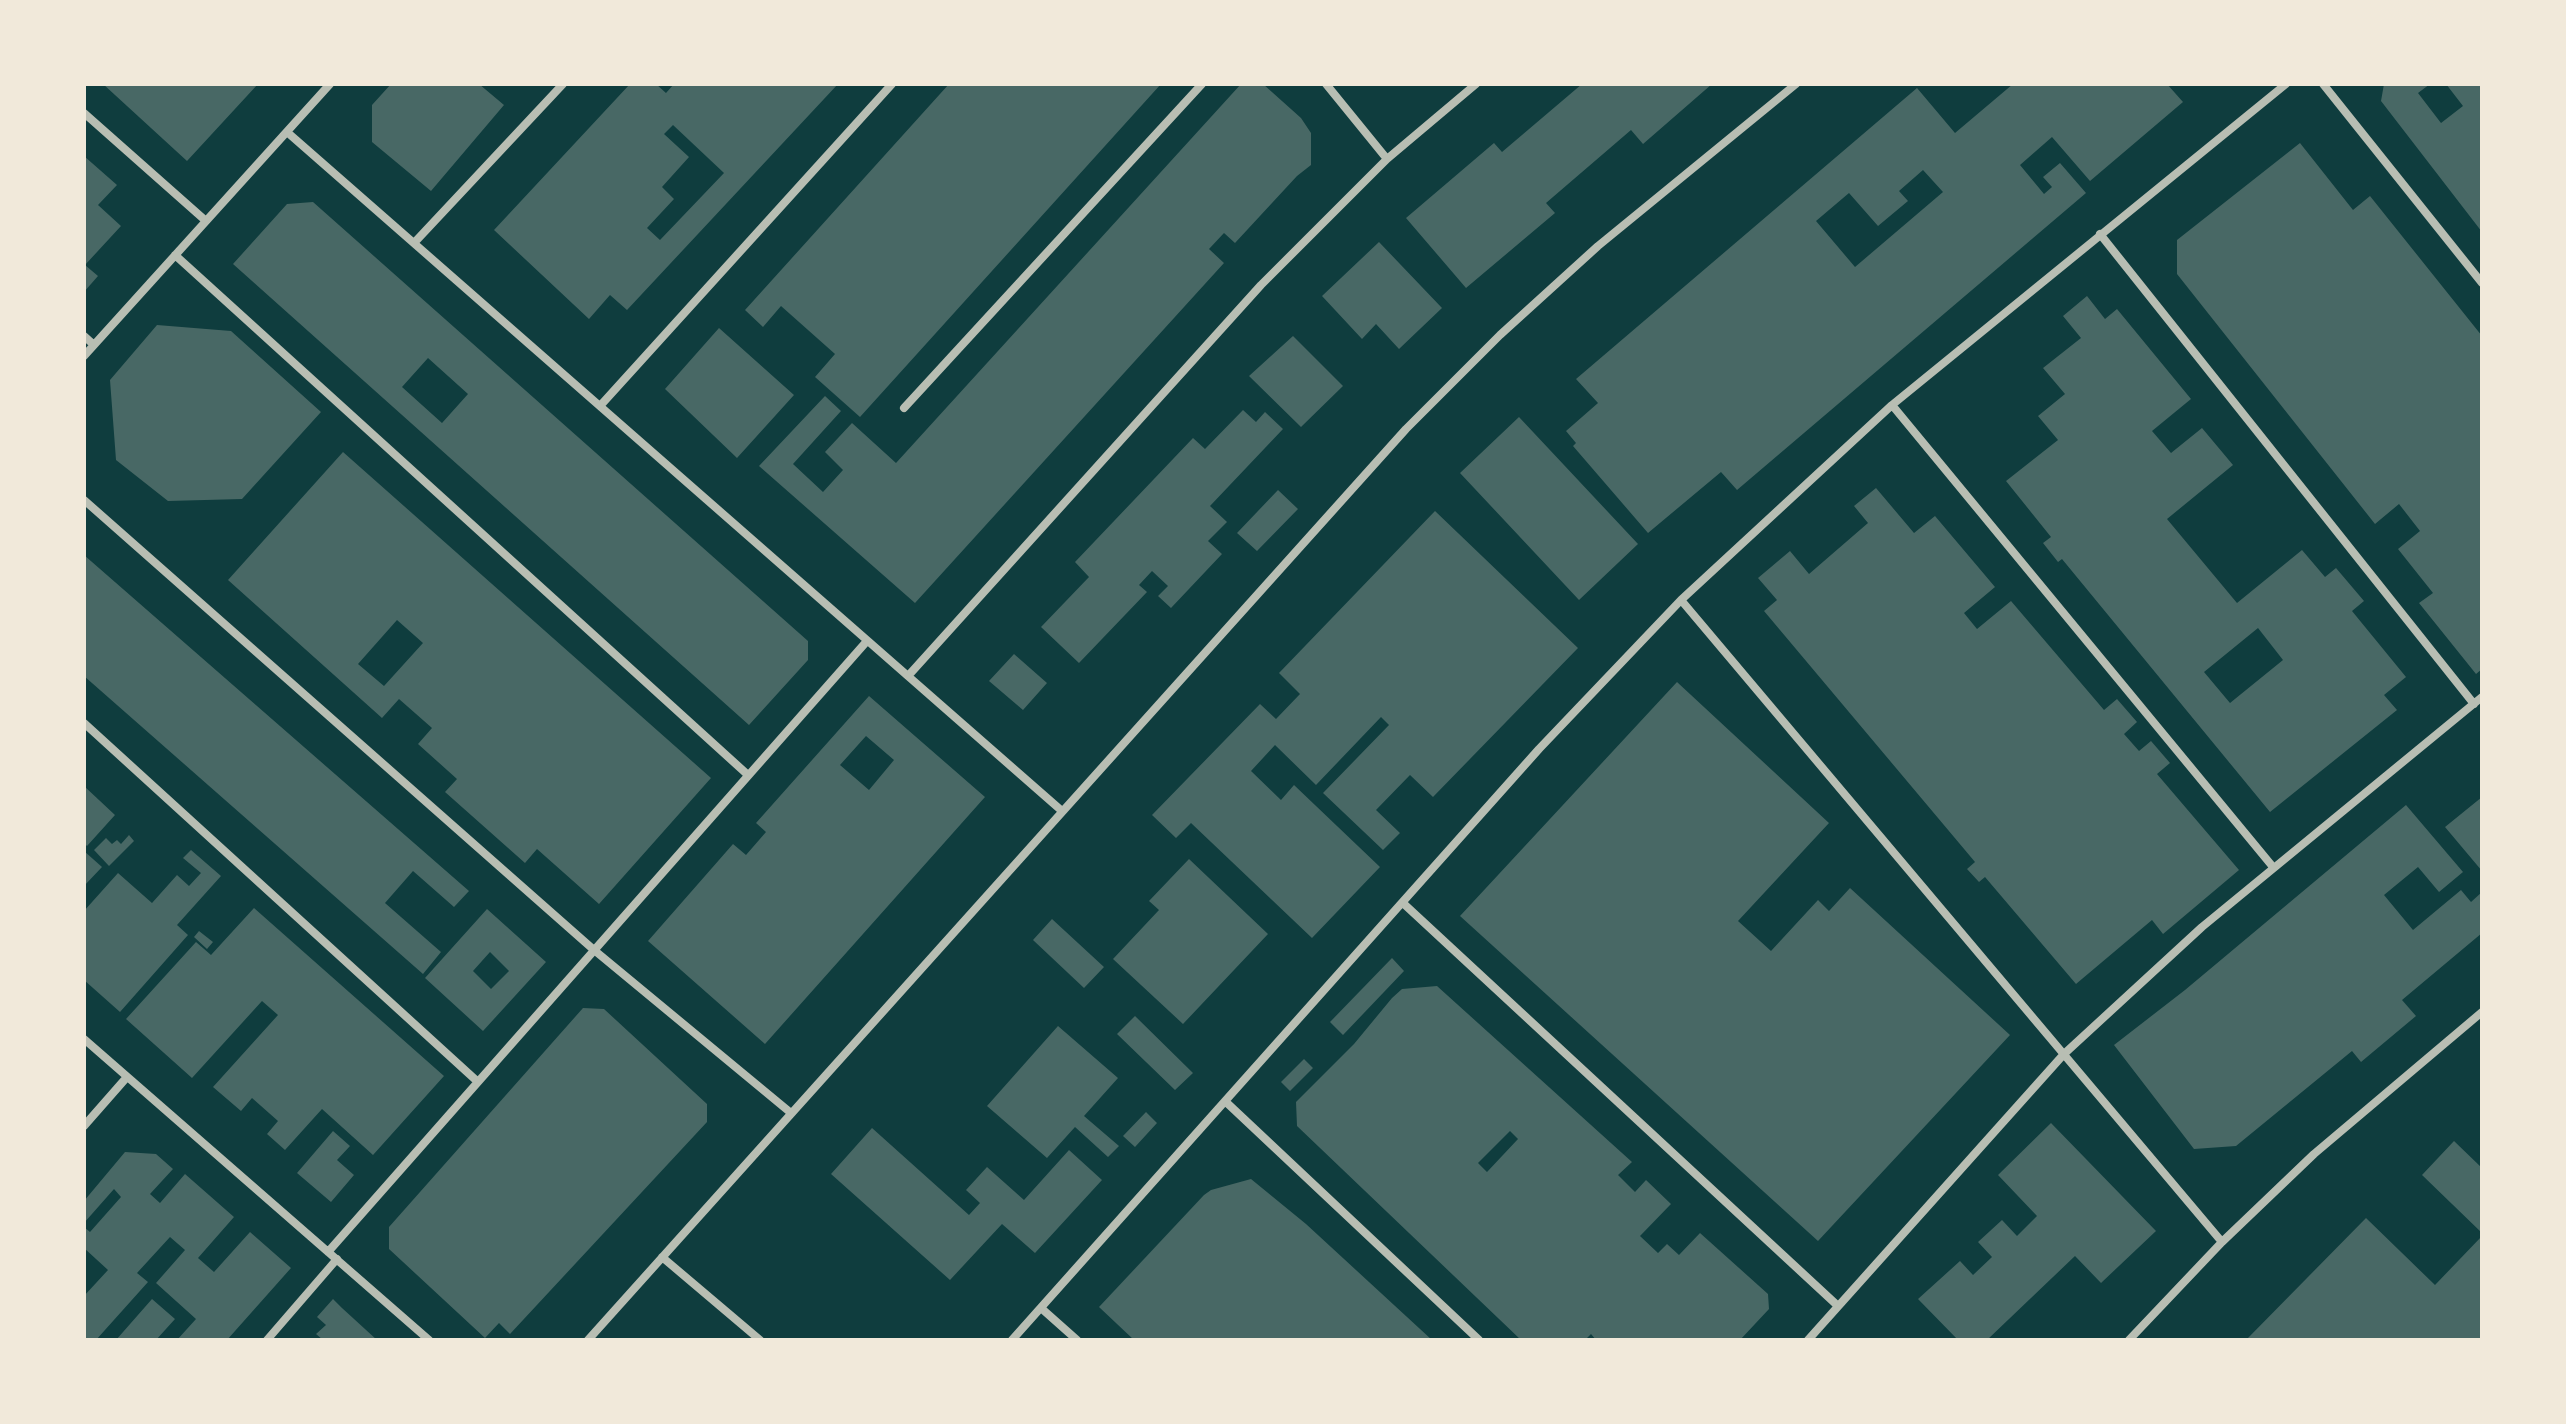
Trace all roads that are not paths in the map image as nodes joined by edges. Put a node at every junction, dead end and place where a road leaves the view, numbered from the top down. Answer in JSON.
{"nodes":[{"id":1,"x":330,"y":84,"type":"edge"},
{"id":2,"x":563,"y":84,"type":"edge"},
{"id":3,"x":892,"y":84,"type":"edge"},
{"id":4,"x":1202,"y":84,"type":"edge"},
{"id":5,"x":1326,"y":84,"type":"edge"},
{"id":6,"x":1476,"y":84,"type":"edge"},
{"id":7,"x":1796,"y":84,"type":"edge"},
{"id":8,"x":2286,"y":84,"type":"edge"},
{"id":9,"x":2323,"y":84,"type":"edge"},
{"id":10,"x":84,"y":113,"type":"edge"},
{"id":11,"x":287,"y":132,"type":"junction"},
{"id":12,"x":1387,"y":159,"type":"junction"},
{"id":13,"x":206,"y":221,"type":"junction"},
{"id":14,"x":2100,"y":234,"type":"junction"},
{"id":15,"x":414,"y":243,"type":"junction"},
{"id":16,"x":175,"y":255,"type":"junction"},
{"id":17,"x":2482,"y":283,"type":"edge"},
{"id":18,"x":84,"y":336,"type":"edge"},
{"id":19,"x":94,"y":345,"type":"junction"},
{"id":20,"x":84,"y":356,"type":"edge"},
{"id":21,"x":1892,"y":405,"type":"junction"},
{"id":22,"x":600,"y":406,"type":"junction"},
{"id":23,"x":904,"y":408,"type":"dead end"},
{"id":24,"x":84,"y":500,"type":"edge"},
{"id":25,"x":1681,"y":600,"type":"junction"},
{"id":26,"x":867,"y":641,"type":"junction"},
{"id":27,"x":908,"y":676,"type":"junction"},
{"id":28,"x":2482,"y":697,"type":"edge"},
{"id":29,"x":2474,"y":704,"type":"junction"},
{"id":30,"x":84,"y":723,"type":"edge"},
{"id":31,"x":748,"y":775,"type":"junction"},
{"id":32,"x":1062,"y":811,"type":"junction"},
{"id":33,"x":2273,"y":867,"type":"junction"},
{"id":34,"x":1404,"y":904,"type":"junction"},
{"id":35,"x":594,"y":950,"type":"junction"},
{"id":36,"x":2482,"y":1012,"type":"edge"},
{"id":37,"x":84,"y":1039,"type":"edge"},
{"id":38,"x":2064,"y":1054,"type":"junction"},
{"id":39,"x":127,"y":1077,"type":"junction"},
{"id":40,"x":478,"y":1082,"type":"junction"},
{"id":41,"x":1226,"y":1102,"type":"junction"},
{"id":42,"x":791,"y":1113,"type":"junction"},
{"id":43,"x":84,"y":1126,"type":"edge"},
{"id":44,"x":2222,"y":1242,"type":"junction"},
{"id":45,"x":328,"y":1252,"type":"junction"},
{"id":46,"x":662,"y":1257,"type":"junction"},
{"id":47,"x":337,"y":1259,"type":"junction"},
{"id":48,"x":1838,"y":1306,"type":"junction"},
{"id":49,"x":1041,"y":1308,"type":"junction"},
{"id":50,"x":267,"y":1340,"type":"edge"},
{"id":51,"x":429,"y":1340,"type":"edge"},
{"id":52,"x":588,"y":1340,"type":"edge"},
{"id":53,"x":760,"y":1340,"type":"edge"},
{"id":54,"x":1012,"y":1340,"type":"edge"},
{"id":55,"x":1077,"y":1340,"type":"edge"},
{"id":56,"x":1479,"y":1340,"type":"edge"},
{"id":57,"x":1808,"y":1340,"type":"edge"},
{"id":58,"x":2129,"y":1340,"type":"edge"}],
"edges":[{"from":1,"to":11,"type":"street"},
{"from":2,"to":15,"type":"street"},
{"from":3,"to":22,"type":"street"},
{"from":4,"to":23,"type":"street"},
{"from":5,"to":12,"type":"street"},
{"from":6,"to":12,"type":"street"},
{"from":7,"to":32,"type":"street"},
{"from":8,"to":14,"type":"street"},
{"from":9,"to":17,"type":"street"},
{"from":10,"to":13,"type":"street"},
{"from":11,"to":13,"type":"street"},
{"from":11,"to":15,"type":"street"},
{"from":12,"to":27,"type":"street"},
{"from":13,"to":16,"type":"street"},
{"from":14,"to":21,"type":"street"},
{"from":14,"to":29,"type":"street"},
{"from":15,"to":22,"type":"street"},
{"from":16,"to":19,"type":"street"},
{"from":16,"to":31,"type":"street"},
{"from":18,"to":19,"type":"street"},
{"from":19,"to":20,"type":"street"},
{"from":21,"to":25,"type":"street"},
{"from":21,"to":33,"type":"street"},
{"from":22,"to":26,"type":"street"},
{"from":24,"to":35,"type":"street"},
{"from":25,"to":34,"type":"street"},
{"from":25,"to":38,"type":"street"},
{"from":26,"to":27,"type":"street"},
{"from":26,"to":31,"type":"street"},
{"from":27,"to":32,"type":"street"},
{"from":28,"to":29,"type":"street"},
{"from":29,"to":33,"type":"street"},
{"from":30,"to":40,"type":"street"},
{"from":31,"to":35,"type":"street"},
{"from":32,"to":42,"type":"street"},
{"from":33,"to":38,"type":"street"},
{"from":34,"to":41,"type":"street"},
{"from":34,"to":48,"type":"street"},
{"from":35,"to":40,"type":"street"},
{"from":35,"to":42,"type":"street"},
{"from":36,"to":44,"type":"street"},
{"from":37,"to":39,"type":"street"},
{"from":38,"to":44,"type":"street"},
{"from":38,"to":48,"type":"street"},
{"from":39,"to":43,"type":"street"},
{"from":39,"to":45,"type":"street"},
{"from":40,"to":45,"type":"street"},
{"from":41,"to":49,"type":"street"},
{"from":41,"to":56,"type":"street"},
{"from":42,"to":46,"type":"street"},
{"from":44,"to":58,"type":"street"},
{"from":45,"to":47,"type":"street"},
{"from":46,"to":52,"type":"street"},
{"from":46,"to":53,"type":"street"},
{"from":47,"to":50,"type":"street"},
{"from":47,"to":51,"type":"street"},
{"from":48,"to":57,"type":"street"},
{"from":49,"to":54,"type":"street"},
{"from":49,"to":55,"type":"street"}]}
